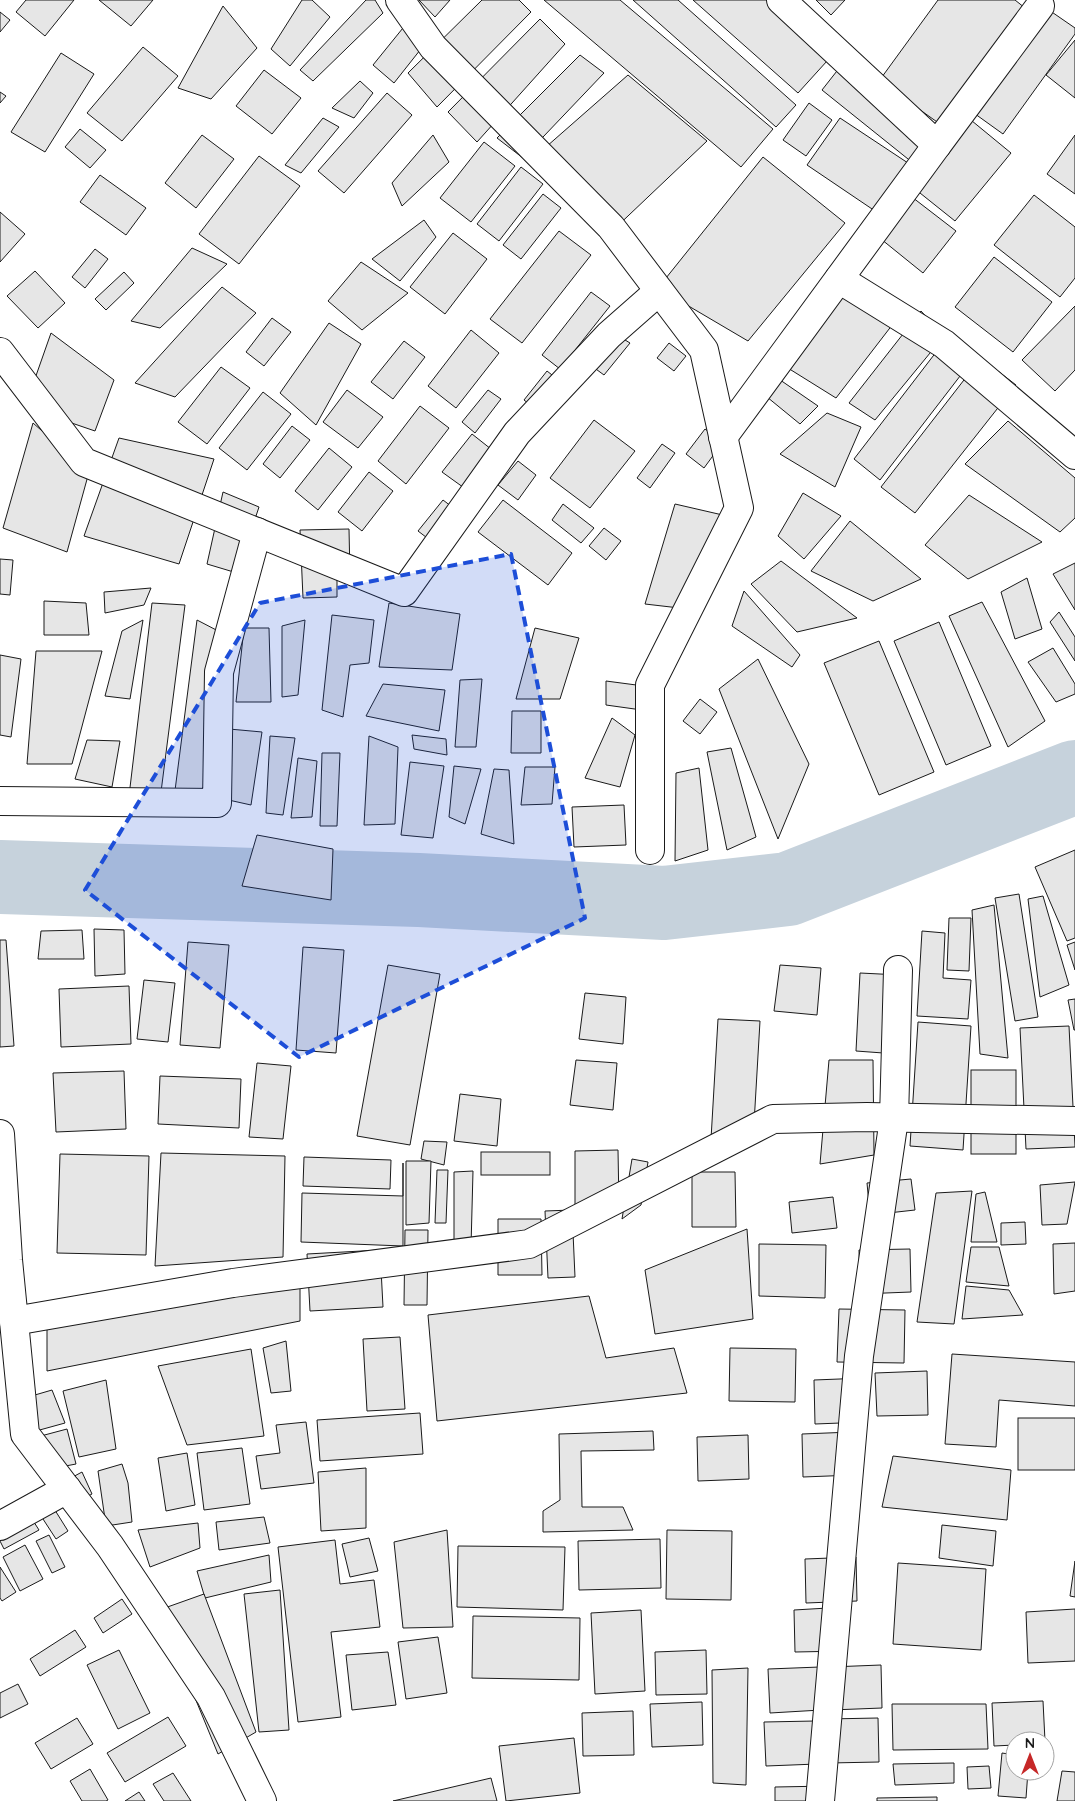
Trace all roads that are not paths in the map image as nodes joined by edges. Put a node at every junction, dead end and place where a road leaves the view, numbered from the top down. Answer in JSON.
{"nodes":[{"id":1,"x":400,"y":0,"type":"edge"},
{"id":2,"x":781,"y":0,"type":"edge"},
{"id":3,"x":1040,"y":6,"type":"dead end"},
{"id":4,"x":937,"y":145,"type":"junction"},
{"id":5,"x":839,"y":278,"type":"junction"},
{"id":6,"x":659,"y":291,"type":"junction"},
{"id":7,"x":0,"y":352,"type":"edge"},
{"id":8,"x":723,"y":437,"type":"junction"},
{"id":9,"x":1075,"y":455,"type":"edge"},
{"id":10,"x":257,"y":532,"type":"junction"},
{"id":11,"x":0,"y":801,"type":"edge"},
{"id":12,"x":650,"y":850,"type":"dead end"},
{"id":13,"x":898,"y":970,"type":"dead end"},
{"id":14,"x":894,"y":1119,"type":"junction"},
{"id":15,"x":1075,"y":1121,"type":"edge"},
{"id":16,"x":0,"y":1134,"type":"edge"},
{"id":17,"x":14,"y":1321,"type":"junction"},
{"id":18,"x":67,"y":1489,"type":"junction"},
{"id":19,"x":0,"y":1526,"type":"edge"},
{"id":20,"x":262,"y":1801,"type":"edge"},
{"id":21,"x":820,"y":1801,"type":"edge"}],
"edges":[{"from":1,"to":6,"type":"street"},
{"from":2,"to":4,"type":"street"},
{"from":3,"to":4,"type":"street"},
{"from":4,"to":5,"type":"street"},
{"from":5,"to":8,"type":"street"},
{"from":5,"to":9,"type":"street"},
{"from":6,"to":8,"type":"street"},
{"from":6,"to":10,"type":"street"},
{"from":7,"to":10,"type":"street"},
{"from":8,"to":12,"type":"street"},
{"from":10,"to":11,"type":"street"},
{"from":13,"to":14,"type":"street"},
{"from":14,"to":15,"type":"street"},
{"from":14,"to":17,"type":"street"},
{"from":14,"to":21,"type":"street"},
{"from":16,"to":17,"type":"street"},
{"from":17,"to":18,"type":"street"},
{"from":18,"to":19,"type":"street"},
{"from":18,"to":20,"type":"street"}]}
